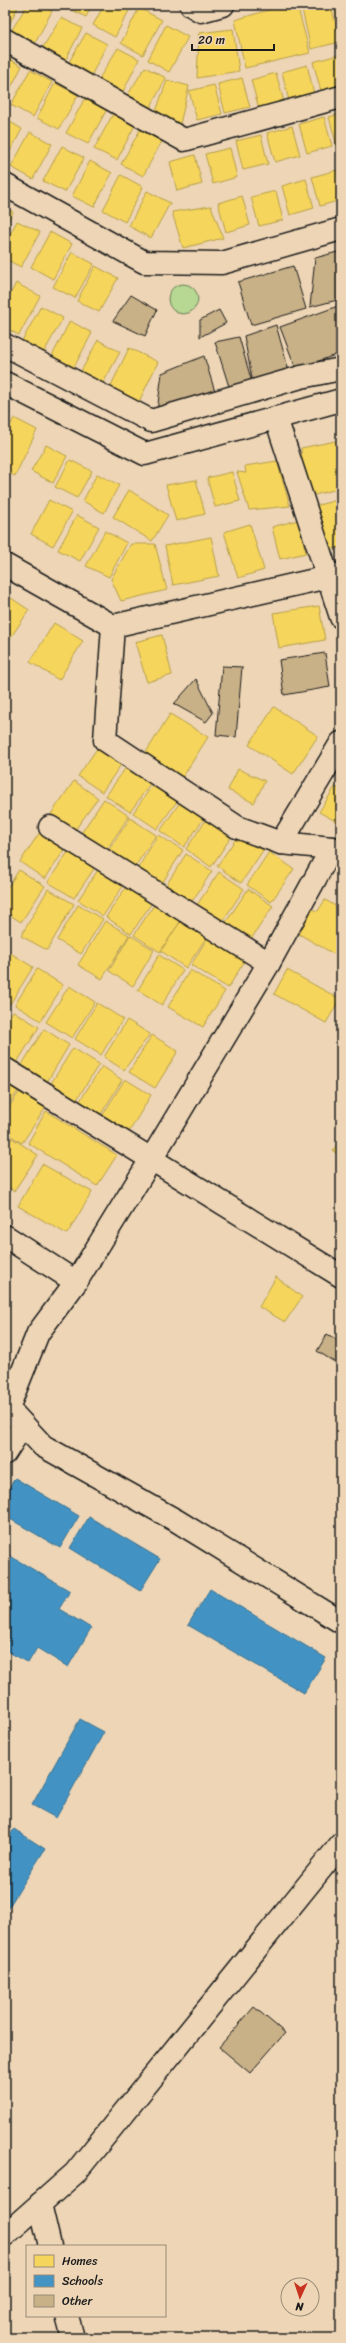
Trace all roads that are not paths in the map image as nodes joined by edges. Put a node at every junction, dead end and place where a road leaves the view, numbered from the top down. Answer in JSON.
{"nodes":[{"id":1,"x":191,"y":5,"type":"edge"},
{"id":2,"x":223,"y":5,"type":"edge"},
{"id":3,"x":5,"y":40,"type":"edge"},
{"id":4,"x":341,"y":97,"type":"edge"},
{"id":5,"x":5,"y":185,"type":"edge"},
{"id":6,"x":341,"y":229,"type":"edge"},
{"id":7,"x":5,"y":345,"type":"edge"},
{"id":8,"x":341,"y":369,"type":"edge"},
{"id":9,"x":311,"y":376,"type":"junction"},
{"id":10,"x":5,"y":383,"type":"edge"},
{"id":11,"x":341,"y":400,"type":"edge"},
{"id":12,"x":320,"y":406,"type":"junction"},
{"id":13,"x":276,"y":418,"type":"junction"},
{"id":14,"x":5,"y":565,"type":"edge"},
{"id":15,"x":334,"y":576,"type":"edge"},
{"id":16,"x":341,"y":617,"type":"edge"},
{"id":17,"x":113,"y":626,"type":"junction"},
{"id":18,"x":341,"y":743,"type":"edge"},
{"id":19,"x":50,"y":827,"type":"dead end"},
{"id":20,"x":281,"y":842,"type":"junction"},
{"id":21,"x":337,"y":850,"type":"edge"},
{"id":22,"x":269,"y":963,"type":"junction"},
{"id":23,"x":5,"y":1069,"type":"edge"},
{"id":24,"x":152,"y":1158,"type":"junction"},
{"id":25,"x":5,"y":1236,"type":"edge"},
{"id":26,"x":341,"y":1276,"type":"edge"},
{"id":27,"x":76,"y":1282,"type":"junction"},
{"id":28,"x":24,"y":1425,"type":"junction"},
{"id":29,"x":5,"y":1453,"type":"edge"},
{"id":30,"x":341,"y":1622,"type":"edge"},
{"id":31,"x":341,"y":1844,"type":"edge"},
{"id":32,"x":40,"y":2204,"type":"junction"},
{"id":33,"x":5,"y":2235,"type":"edge"},
{"id":34,"x":50,"y":2245,"type":"edge"},
{"id":35,"x":67,"y":2317,"type":"edge"},
{"id":36,"x":72,"y":2338,"type":"edge"}],
"edges":[{"from":1,"to":2,"type":"street"},
{"from":3,"to":4,"type":"street"},
{"from":5,"to":6,"type":"street"},
{"from":7,"to":9,"type":"street"},
{"from":8,"to":9,"type":"street"},
{"from":9,"to":12,"type":"street"},
{"from":10,"to":13,"type":"street"},
{"from":11,"to":12,"type":"street"},
{"from":12,"to":13,"type":"street"},
{"from":13,"to":15,"type":"street"},
{"from":14,"to":17,"type":"street"},
{"from":15,"to":16,"type":"street"},
{"from":15,"to":17,"type":"street"},
{"from":17,"to":20,"type":"street"},
{"from":18,"to":20,"type":"street"},
{"from":19,"to":22,"type":"street"},
{"from":20,"to":21,"type":"street"},
{"from":21,"to":22,"type":"street"},
{"from":22,"to":24,"type":"street"},
{"from":23,"to":24,"type":"street"},
{"from":24,"to":26,"type":"street"},
{"from":24,"to":27,"type":"street"},
{"from":25,"to":27,"type":"street"},
{"from":27,"to":28,"type":"street"},
{"from":28,"to":29,"type":"street"},
{"from":28,"to":30,"type":"street"},
{"from":31,"to":32,"type":"street"},
{"from":32,"to":33,"type":"street"},
{"from":32,"to":34,"type":"street"},
{"from":35,"to":36,"type":"street"}]}
